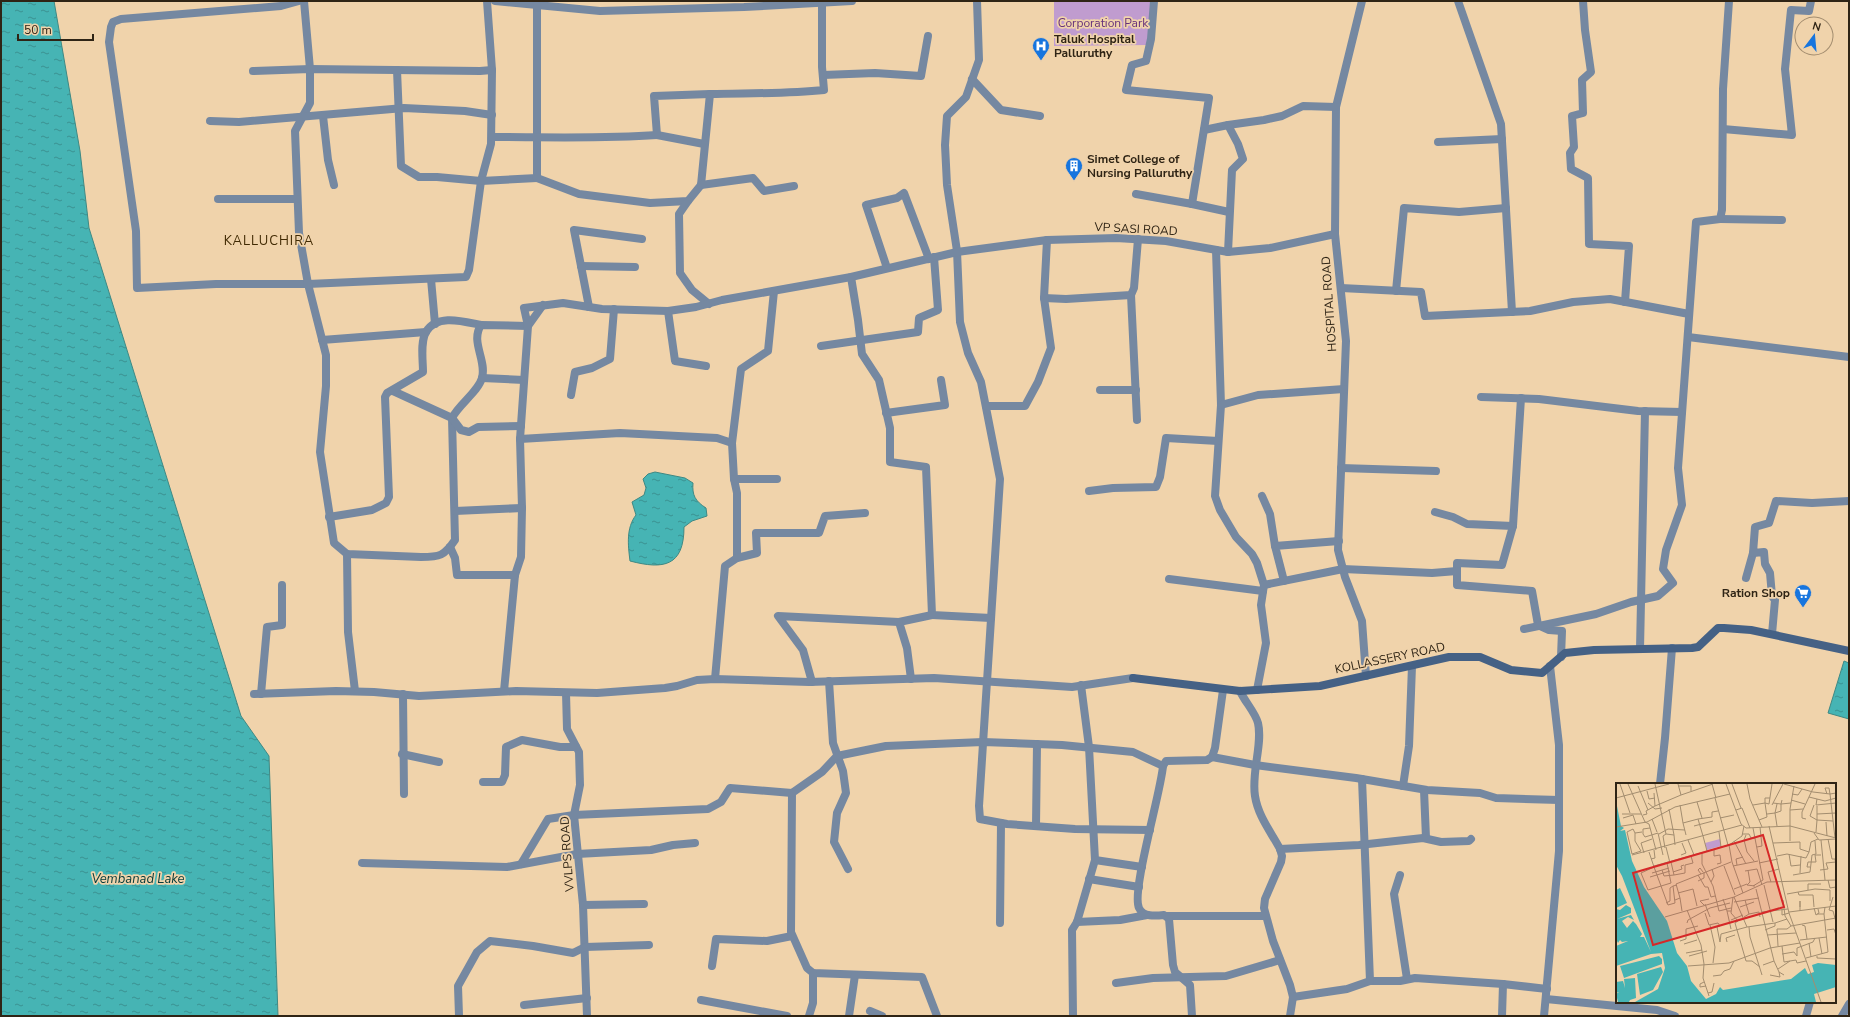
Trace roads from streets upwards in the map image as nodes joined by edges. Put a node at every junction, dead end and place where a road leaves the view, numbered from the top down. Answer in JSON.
{"nodes":[{"id":1,"x":299,"y":1,"type":"edge"},
{"id":2,"x":304,"y":1,"type":"edge"},
{"id":3,"x":487,"y":1,"type":"edge"},
{"id":4,"x":495,"y":1,"type":"edge"},
{"id":5,"x":852,"y":1,"type":"edge"},
{"id":6,"x":977,"y":1,"type":"edge"},
{"id":7,"x":1154,"y":1,"type":"edge"},
{"id":8,"x":1362,"y":1,"type":"edge"},
{"id":9,"x":1458,"y":1,"type":"edge"},
{"id":10,"x":1583,"y":1,"type":"edge"},
{"id":11,"x":1729,"y":1,"type":"edge"},
{"id":12,"x":1811,"y":1,"type":"edge"},
{"id":13,"x":520,"y":2,"type":"edge"},
{"id":14,"x":822,"y":3,"type":"junction"},
{"id":15,"x":699,"y":4,"type":"edge"},
{"id":16,"x":538,"y":6,"type":"junction"},
{"id":17,"x":928,"y":36,"type":"dead end"},
{"id":18,"x":310,"y":69,"type":"junction"},
{"id":19,"x":397,"y":70,"type":"junction"},
{"id":20,"x":492,"y":70,"type":"junction"},
{"id":21,"x":253,"y":71,"type":"dead end"},
{"id":22,"x":823,"y":75,"type":"junction"},
{"id":23,"x":972,"y":79,"type":"junction"},
{"id":24,"x":710,"y":94,"type":"junction"},
{"id":25,"x":1336,"y":107,"type":"junction"},
{"id":26,"x":399,"y":109,"type":"junction"},
{"id":27,"x":492,"y":115,"type":"junction"},
{"id":28,"x":324,"y":116,"type":"junction"},
{"id":29,"x":1040,"y":116,"type":"dead end"},
{"id":30,"x":302,"y":118,"type":"junction"},
{"id":31,"x":210,"y":121,"type":"dead end"},
{"id":32,"x":1228,"y":125,"type":"junction"},
{"id":33,"x":1723,"y":129,"type":"junction"},
{"id":34,"x":1204,"y":130,"type":"junction"},
{"id":35,"x":657,"y":135,"type":"junction"},
{"id":36,"x":492,"y":137,"type":"junction"},
{"id":37,"x":537,"y":137,"type":"junction"},
{"id":38,"x":1502,"y":139,"type":"junction"},
{"id":39,"x":1438,"y":142,"type":"dead end"},
{"id":40,"x":704,"y":144,"type":"junction"},
{"id":41,"x":537,"y":178,"type":"junction"},
{"id":42,"x":481,"y":181,"type":"junction"},
{"id":43,"x":334,"y":185,"type":"dead end"},
{"id":44,"x":701,"y":185,"type":"junction"},
{"id":45,"x":794,"y":186,"type":"dead end"},
{"id":46,"x":1136,"y":194,"type":"dead end"},
{"id":47,"x":218,"y":199,"type":"dead end"},
{"id":48,"x":298,"y":200,"type":"junction"},
{"id":49,"x":688,"y":201,"type":"junction"},
{"id":50,"x":1192,"y":204,"type":"junction"},
{"id":51,"x":1506,"y":208,"type":"junction"},
{"id":52,"x":1230,"y":212,"type":"junction"},
{"id":53,"x":1720,"y":219,"type":"junction"},
{"id":54,"x":1782,"y":220,"type":"dead end"},
{"id":55,"x":1335,"y":234,"type":"junction"},
{"id":56,"x":642,"y":239,"type":"dead end"},
{"id":57,"x":1138,"y":239,"type":"junction"},
{"id":58,"x":1047,"y":240,"type":"junction"},
{"id":59,"x":1216,"y":250,"type":"junction"},
{"id":60,"x":957,"y":252,"type":"junction"},
{"id":61,"x":1228,"y":252,"type":"junction"},
{"id":62,"x":931,"y":258,"type":"junction"},
{"id":63,"x":581,"y":266,"type":"junction"},
{"id":64,"x":635,"y":267,"type":"dead end"},
{"id":65,"x":887,"y":268,"type":"junction"},
{"id":66,"x":851,"y":277,"type":"junction"},
{"id":67,"x":431,"y":279,"type":"junction"},
{"id":68,"x":308,"y":284,"type":"junction"},
{"id":69,"x":1341,"y":288,"type":"junction"},
{"id":70,"x":774,"y":291,"type":"junction"},
{"id":71,"x":1396,"y":291,"type":"junction"},
{"id":72,"x":1131,"y":295,"type":"junction"},
{"id":73,"x":1044,"y":298,"type":"junction"},
{"id":74,"x":1625,"y":302,"type":"junction"},
{"id":75,"x":709,"y":304,"type":"junction"},
{"id":76,"x":543,"y":305,"type":"junction"},
{"id":77,"x":589,"y":307,"type":"junction"},
{"id":78,"x":614,"y":309,"type":"junction"},
{"id":79,"x":668,"y":311,"type":"junction"},
{"id":80,"x":1512,"y":312,"type":"junction"},
{"id":81,"x":1689,"y":314,"type":"junction"},
{"id":82,"x":435,"y":324,"type":"junction"},
{"id":83,"x":481,"y":325,"type":"junction"},
{"id":84,"x":528,"y":326,"type":"junction"},
{"id":85,"x":426,"y":332,"type":"junction"},
{"id":86,"x":1688,"y":337,"type":"junction"},
{"id":87,"x":322,"y":340,"type":"junction"},
{"id":88,"x":861,"y":342,"type":"junction"},
{"id":89,"x":821,"y":346,"type":"dead end"},
{"id":90,"x":1849,"y":357,"type":"edge"},
{"id":91,"x":706,"y":366,"type":"dead end"},
{"id":92,"x":482,"y":378,"type":"junction"},
{"id":93,"x":524,"y":380,"type":"junction"},
{"id":94,"x":941,"y":380,"type":"dead end"},
{"id":95,"x":1344,"y":388,"type":"junction"},
{"id":96,"x":1100,"y":390,"type":"dead end"},
{"id":97,"x":1136,"y":390,"type":"junction"},
{"id":98,"x":393,"y":391,"type":"junction"},
{"id":99,"x":571,"y":395,"type":"dead end"},
{"id":100,"x":1481,"y":397,"type":"dead end"},
{"id":101,"x":1521,"y":398,"type":"junction"},
{"id":102,"x":1221,"y":405,"type":"junction"},
{"id":103,"x":986,"y":406,"type":"junction"},
{"id":104,"x":1645,"y":411,"type":"junction"},
{"id":105,"x":1682,"y":412,"type":"junction"},
{"id":106,"x":886,"y":413,"type":"junction"},
{"id":107,"x":452,"y":418,"type":"junction"},
{"id":108,"x":1137,"y":420,"type":"dead end"},
{"id":109,"x":521,"y":426,"type":"junction"},
{"id":110,"x":520,"y":439,"type":"junction"},
{"id":111,"x":1218,"y":441,"type":"junction"},
{"id":112,"x":732,"y":443,"type":"junction"},
{"id":113,"x":1341,"y":468,"type":"junction"},
{"id":114,"x":1436,"y":471,"type":"dead end"},
{"id":115,"x":734,"y":479,"type":"junction"},
{"id":116,"x":777,"y":479,"type":"dead end"},
{"id":117,"x":1089,"y":491,"type":"dead end"},
{"id":118,"x":1262,"y":496,"type":"dead end"},
{"id":119,"x":1849,"y":502,"type":"edge"},
{"id":120,"x":522,"y":508,"type":"junction"},
{"id":121,"x":456,"y":511,"type":"junction"},
{"id":122,"x":866,"y":512,"type":"dead end"},
{"id":123,"x":1435,"y":512,"type":"dead end"},
{"id":124,"x":329,"y":517,"type":"junction"},
{"id":125,"x":1513,"y":526,"type":"junction"},
{"id":126,"x":1338,"y":541,"type":"junction"},
{"id":127,"x":1275,"y":546,"type":"junction"},
{"id":128,"x":450,"y":547,"type":"junction"},
{"id":129,"x":1753,"y":553,"type":"junction"},
{"id":130,"x":347,"y":554,"type":"junction"},
{"id":131,"x":737,"y":558,"type":"junction"},
{"id":132,"x":1343,"y":569,"type":"junction"},
{"id":133,"x":1457,"y":571,"type":"junction"},
{"id":134,"x":515,"y":575,"type":"junction"},
{"id":135,"x":1746,"y":578,"type":"dead end"},
{"id":136,"x":1169,"y":579,"type":"dead end"},
{"id":137,"x":1284,"y":581,"type":"junction"},
{"id":138,"x":282,"y":585,"type":"dead end"},
{"id":139,"x":1264,"y":588,"type":"junction"},
{"id":140,"x":1641,"y":600,"type":"junction"},
{"id":141,"x":932,"y":615,"type":"junction"},
{"id":142,"x":991,"y":618,"type":"junction"},
{"id":143,"x":898,"y":622,"type":"junction"},
{"id":144,"x":1538,"y":625,"type":"junction"},
{"id":145,"x":1524,"y":629,"type":"dead end"},
{"id":146,"x":1772,"y":634,"type":"junction"},
{"id":147,"x":1672,"y":648,"type":"junction"},
{"id":148,"x":1640,"y":649,"type":"junction"},
{"id":149,"x":1849,"y":651,"type":"edge"},
{"id":150,"x":1561,"y":657,"type":"junction"},
{"id":151,"x":1412,"y":666,"type":"junction"},
{"id":152,"x":1550,"y":666,"type":"junction"},
{"id":153,"x":1366,"y":676,"type":"junction"},
{"id":154,"x":715,"y":679,"type":"junction"},
{"id":155,"x":911,"y":679,"type":"junction"},
{"id":156,"x":829,"y":681,"type":"junction"},
{"id":157,"x":987,"y":681,"type":"junction"},
{"id":158,"x":812,"y":682,"type":"junction"},
{"id":159,"x":1081,"y":685,"type":"junction"},
{"id":160,"x":1223,"y":690,"type":"junction"},
{"id":161,"x":1257,"y":690,"type":"junction"},
{"id":162,"x":355,"y":691,"type":"junction"},
{"id":163,"x":1240,"y":691,"type":"junction"},
{"id":164,"x":504,"y":692,"type":"junction"},
{"id":165,"x":566,"y":693,"type":"junction"},
{"id":166,"x":403,"y":694,"type":"junction"},
{"id":167,"x":983,"y":742,"type":"junction"},
{"id":168,"x":1037,"y":744,"type":"junction"},
{"id":169,"x":576,"y":747,"type":"junction"},
{"id":170,"x":1089,"y":747,"type":"junction"},
{"id":171,"x":402,"y":754,"type":"junction"},
{"id":172,"x":837,"y":756,"type":"junction"},
{"id":173,"x":1212,"y":757,"type":"junction"},
{"id":174,"x":439,"y":762,"type":"dead end"},
{"id":175,"x":1255,"y":765,"type":"junction"},
{"id":176,"x":1163,"y":766,"type":"junction"},
{"id":177,"x":1362,"y":779,"type":"junction"},
{"id":178,"x":483,"y":782,"type":"dead end"},
{"id":179,"x":1660,"y":783,"type":"edge"},
{"id":180,"x":1403,"y":786,"type":"junction"},
{"id":181,"x":1424,"y":790,"type":"junction"},
{"id":182,"x":792,"y":793,"type":"junction"},
{"id":183,"x":404,"y":794,"type":"dead end"},
{"id":184,"x":1559,"y":800,"type":"junction"},
{"id":185,"x":574,"y":815,"type":"junction"},
{"id":186,"x":1001,"y":823,"type":"junction"},
{"id":187,"x":1036,"y":826,"type":"junction"},
{"id":188,"x":1093,"y":829,"type":"junction"},
{"id":189,"x":1150,"y":830,"type":"junction"},
{"id":190,"x":1426,"y":838,"type":"junction"},
{"id":191,"x":1471,"y":839,"type":"dead end"},
{"id":192,"x":695,"y":843,"type":"dead end"},
{"id":193,"x":1365,"y":844,"type":"junction"},
{"id":194,"x":1280,"y":849,"type":"junction"},
{"id":195,"x":576,"y":854,"type":"junction"},
{"id":196,"x":1095,"y":860,"type":"junction"},
{"id":197,"x":362,"y":863,"type":"dead end"},
{"id":198,"x":521,"y":864,"type":"junction"},
{"id":199,"x":1142,"y":866,"type":"junction"},
{"id":200,"x":848,"y":869,"type":"dead end"},
{"id":201,"x":1400,"y":875,"type":"dead end"},
{"id":202,"x":1089,"y":879,"type":"junction"},
{"id":203,"x":1139,"y":887,"type":"junction"},
{"id":204,"x":644,"y":904,"type":"dead end"},
{"id":205,"x":583,"y":905,"type":"junction"},
{"id":206,"x":1147,"y":915,"type":"junction"},
{"id":207,"x":1167,"y":916,"type":"junction"},
{"id":208,"x":1265,"y":916,"type":"junction"},
{"id":209,"x":1077,"y":922,"type":"junction"},
{"id":210,"x":1000,"y":923,"type":"dead end"},
{"id":211,"x":792,"y":936,"type":"junction"},
{"id":212,"x":649,"y":945,"type":"dead end"},
{"id":213,"x":585,"y":947,"type":"junction"},
{"id":214,"x":1280,"y":960,"type":"junction"},
{"id":215,"x":712,"y":966,"type":"dead end"},
{"id":216,"x":813,"y":973,"type":"junction"},
{"id":217,"x":855,"y":975,"type":"junction"},
{"id":218,"x":1182,"y":978,"type":"junction"},
{"id":219,"x":1407,"y":979,"type":"junction"},
{"id":220,"x":1370,"y":981,"type":"junction"},
{"id":221,"x":1116,"y":983,"type":"dead end"},
{"id":222,"x":1503,"y":984,"type":"junction"},
{"id":223,"x":1547,"y":990,"type":"junction"},
{"id":224,"x":1293,"y":997,"type":"junction"},
{"id":225,"x":586,"y":998,"type":"junction"},
{"id":226,"x":1546,"y":999,"type":"junction"},
{"id":227,"x":701,"y":1000,"type":"dead end"},
{"id":228,"x":1810,"y":1003,"type":"edge"},
{"id":229,"x":1849,"y":1004,"type":"edge"},
{"id":230,"x":524,"y":1005,"type":"dead end"},
{"id":231,"x":1657,"y":1006,"type":"edge"},
{"id":232,"x":870,"y":1011,"type":"dead end"},
{"id":233,"x":459,"y":1016,"type":"edge"},
{"id":234,"x":586,"y":1016,"type":"edge"},
{"id":235,"x":787,"y":1016,"type":"edge"},
{"id":236,"x":809,"y":1016,"type":"edge"},
{"id":237,"x":849,"y":1016,"type":"edge"},
{"id":238,"x":882,"y":1016,"type":"edge"},
{"id":239,"x":937,"y":1016,"type":"edge"},
{"id":240,"x":1073,"y":1016,"type":"edge"},
{"id":241,"x":1192,"y":1016,"type":"edge"},
{"id":242,"x":1290,"y":1016,"type":"edge"},
{"id":243,"x":1502,"y":1016,"type":"edge"},
{"id":244,"x":1544,"y":1016,"type":"edge"},
{"id":245,"x":1666,"y":1016,"type":"edge"},
{"id":246,"x":1675,"y":1016,"type":"edge"},
{"id":247,"x":1806,"y":1016,"type":"edge"},
{"id":248,"x":1842,"y":1016,"type":"edge"}],
"edges":[{"from":1,"to":68,"type":"street"},
{"from":2,"to":18,"type":"street"},
{"from":3,"to":20,"type":"street"},
{"from":4,"to":13,"type":"street"},
{"from":5,"to":14,"type":"street"},
{"from":6,"to":23,"type":"street"},
{"from":7,"to":34,"type":"street"},
{"from":8,"to":25,"type":"street","name":"HOSPITAL ROAD"},
{"from":9,"to":38,"type":"street"},
{"from":10,"to":74,"type":"street"},
{"from":11,"to":33,"type":"street"},
{"from":12,"to":33,"type":"street"},
{"from":13,"to":16,"type":"street"},
{"from":14,"to":15,"type":"street"},
{"from":14,"to":22,"type":"street"},
{"from":15,"to":16,"type":"street"},
{"from":16,"to":37,"type":"street"},
{"from":17,"to":22,"type":"street"},
{"from":18,"to":19,"type":"street"},
{"from":18,"to":21,"type":"street"},
{"from":18,"to":30,"type":"street"},
{"from":19,"to":20,"type":"street"},
{"from":19,"to":26,"type":"street"},
{"from":20,"to":27,"type":"street"},
{"from":22,"to":24,"type":"street"},
{"from":23,"to":29,"type":"street"},
{"from":23,"to":60,"type":"street"},
{"from":24,"to":35,"type":"street"},
{"from":24,"to":40,"type":"street"},
{"from":25,"to":32,"type":"street"},
{"from":25,"to":55,"type":"street","name":"HOSPITAL ROAD"},
{"from":26,"to":27,"type":"street"},
{"from":26,"to":28,"type":"street"},
{"from":26,"to":42,"type":"street"},
{"from":27,"to":36,"type":"street"},
{"from":28,"to":30,"type":"street"},
{"from":28,"to":43,"type":"street"},
{"from":30,"to":31,"type":"street"},
{"from":30,"to":48,"type":"street"},
{"from":32,"to":34,"type":"street"},
{"from":32,"to":52,"type":"street"},
{"from":33,"to":53,"type":"street"},
{"from":34,"to":50,"type":"street"},
{"from":35,"to":37,"type":"street"},
{"from":35,"to":40,"type":"street"},
{"from":36,"to":37,"type":"street"},
{"from":36,"to":42,"type":"street"},
{"from":37,"to":41,"type":"street"},
{"from":38,"to":39,"type":"street"},
{"from":38,"to":51,"type":"street"},
{"from":40,"to":44,"type":"street"},
{"from":41,"to":42,"type":"street"},
{"from":41,"to":49,"type":"street"},
{"from":42,"to":67,"type":"street"},
{"from":44,"to":45,"type":"street"},
{"from":44,"to":49,"type":"street"},
{"from":46,"to":50,"type":"street"},
{"from":47,"to":48,"type":"street"},
{"from":48,"to":68,"type":"street"},
{"from":49,"to":75,"type":"street"},
{"from":50,"to":52,"type":"street"},
{"from":51,"to":71,"type":"street"},
{"from":51,"to":80,"type":"street"},
{"from":52,"to":61,"type":"street"},
{"from":53,"to":54,"type":"street"},
{"from":53,"to":81,"type":"street"},
{"from":55,"to":61,"type":"street","name":"VP SASI ROAD"},
{"from":55,"to":69,"type":"street","name":"HOSPITAL ROAD"},
{"from":56,"to":63,"type":"street"},
{"from":57,"to":58,"type":"street","name":"VP SASI ROAD"},
{"from":57,"to":59,"type":"street","name":"VP SASI ROAD"},
{"from":57,"to":72,"type":"street"},
{"from":58,"to":60,"type":"street","name":"VP SASI ROAD"},
{"from":58,"to":73,"type":"street"},
{"from":59,"to":61,"type":"street","name":"VP SASI ROAD"},
{"from":59,"to":102,"type":"street"},
{"from":60,"to":62,"type":"street","name":"VP SASI ROAD"},
{"from":60,"to":103,"type":"street"},
{"from":62,"to":65,"type":"street","name":"VP SASI ROAD"},
{"from":62,"to":65,"type":"street"},
{"from":62,"to":88,"type":"street"},
{"from":63,"to":64,"type":"street"},
{"from":63,"to":77,"type":"street"},
{"from":65,"to":66,"type":"street","name":"VP SASI ROAD"},
{"from":66,"to":70,"type":"street","name":"VP SASI ROAD"},
{"from":66,"to":88,"type":"street"},
{"from":67,"to":68,"type":"street"},
{"from":67,"to":82,"type":"street"},
{"from":68,"to":87,"type":"street"},
{"from":69,"to":71,"type":"street"},
{"from":69,"to":95,"type":"street","name":"HOSPITAL ROAD"},
{"from":70,"to":75,"type":"street","name":"VP SASI ROAD"},
{"from":70,"to":112,"type":"street"},
{"from":71,"to":80,"type":"street"},
{"from":72,"to":73,"type":"street"},
{"from":72,"to":97,"type":"street"},
{"from":73,"to":103,"type":"street"},
{"from":74,"to":80,"type":"street"},
{"from":74,"to":81,"type":"street"},
{"from":75,"to":79,"type":"street","name":"VP SASI ROAD"},
{"from":76,"to":77,"type":"street","name":"VP SASI ROAD"},
{"from":76,"to":84,"type":"street"},
{"from":76,"to":84,"type":"street","name":"VP SASI ROAD"},
{"from":77,"to":78,"type":"street","name":"VP SASI ROAD"},
{"from":78,"to":79,"type":"street","name":"VP SASI ROAD"},
{"from":78,"to":99,"type":"street"},
{"from":79,"to":91,"type":"street"},
{"from":81,"to":86,"type":"street"},
{"from":82,"to":83,"type":"street"},
{"from":82,"to":85,"type":"street"},
{"from":83,"to":84,"type":"street"},
{"from":83,"to":92,"type":"street"},
{"from":84,"to":93,"type":"street"},
{"from":85,"to":87,"type":"street"},
{"from":85,"to":98,"type":"street"},
{"from":86,"to":90,"type":"street"},
{"from":86,"to":105,"type":"street"},
{"from":87,"to":124,"type":"street"},
{"from":88,"to":89,"type":"street"},
{"from":88,"to":106,"type":"street"},
{"from":92,"to":93,"type":"street"},
{"from":92,"to":107,"type":"street"},
{"from":93,"to":109,"type":"street"},
{"from":94,"to":106,"type":"street"},
{"from":95,"to":102,"type":"street"},
{"from":95,"to":113,"type":"street","name":"HOSPITAL ROAD"},
{"from":96,"to":97,"type":"street"},
{"from":97,"to":108,"type":"street"},
{"from":98,"to":107,"type":"street"},
{"from":98,"to":124,"type":"street"},
{"from":100,"to":101,"type":"street"},
{"from":101,"to":104,"type":"street"},
{"from":101,"to":125,"type":"street"},
{"from":102,"to":111,"type":"street"},
{"from":103,"to":142,"type":"street"},
{"from":104,"to":105,"type":"street"},
{"from":104,"to":140,"type":"street"},
{"from":105,"to":140,"type":"street"},
{"from":106,"to":141,"type":"street"},
{"from":107,"to":109,"type":"street"},
{"from":107,"to":121,"type":"street"},
{"from":109,"to":110,"type":"street"},
{"from":110,"to":112,"type":"street"},
{"from":110,"to":120,"type":"street"},
{"from":111,"to":117,"type":"street"},
{"from":111,"to":139,"type":"street"},
{"from":112,"to":115,"type":"street"},
{"from":113,"to":114,"type":"street"},
{"from":113,"to":126,"type":"street","name":"HOSPITAL ROAD"},
{"from":115,"to":116,"type":"street"},
{"from":115,"to":131,"type":"street"},
{"from":118,"to":127,"type":"street"},
{"from":119,"to":129,"type":"street"},
{"from":120,"to":121,"type":"street"},
{"from":120,"to":134,"type":"street"},
{"from":121,"to":128,"type":"street"},
{"from":122,"to":131,"type":"street"},
{"from":123,"to":125,"type":"street"},
{"from":124,"to":130,"type":"street"},
{"from":125,"to":133,"type":"street"},
{"from":126,"to":127,"type":"street"},
{"from":126,"to":132,"type":"street","name":"HOSPITAL ROAD"},
{"from":127,"to":137,"type":"street"},
{"from":128,"to":130,"type":"street"},
{"from":128,"to":134,"type":"street"},
{"from":129,"to":135,"type":"street"},
{"from":129,"to":146,"type":"street"},
{"from":130,"to":162,"type":"street"},
{"from":131,"to":154,"type":"street"},
{"from":132,"to":133,"type":"street"},
{"from":132,"to":137,"type":"street"},
{"from":132,"to":153,"type":"street","name":"HOSPITAL ROAD"},
{"from":133,"to":144,"type":"street"},
{"from":134,"to":164,"type":"street"},
{"from":136,"to":139,"type":"street"},
{"from":137,"to":139,"type":"street"},
{"from":138,"to":162,"type":"street"},
{"from":139,"to":161,"type":"street"},
{"from":140,"to":144,"type":"street"},
{"from":140,"to":148,"type":"street"},
{"from":141,"to":142,"type":"street"},
{"from":141,"to":143,"type":"street"},
{"from":142,"to":157,"type":"street"},
{"from":143,"to":155,"type":"street"},
{"from":143,"to":158,"type":"street"},
{"from":144,"to":145,"type":"street"},
{"from":144,"to":150,"type":"street"},
{"from":146,"to":147,"type":"street","name":"KOLLASSERY ROAD"},
{"from":146,"to":149,"type":"street","name":"KOLLASSERY ROAD"},
{"from":147,"to":148,"type":"street","name":"KOLLASSERY ROAD"},
{"from":147,"to":179,"type":"street"},
{"from":148,"to":150,"type":"street","name":"KOLLASSERY ROAD"},
{"from":150,"to":152,"type":"street","name":"KOLLASSERY ROAD"},
{"from":151,"to":152,"type":"street","name":"KOLLASSERY ROAD"},
{"from":151,"to":153,"type":"street","name":"KOLLASSERY ROAD"},
{"from":151,"to":180,"type":"street"},
{"from":152,"to":184,"type":"street"},
{"from":153,"to":161,"type":"street","name":"KOLLASSERY ROAD"},
{"from":154,"to":158,"type":"street"},
{"from":154,"to":165,"type":"street"},
{"from":155,"to":156,"type":"street"},
{"from":155,"to":157,"type":"street"},
{"from":156,"to":158,"type":"street"},
{"from":156,"to":172,"type":"street"},
{"from":157,"to":159,"type":"street"},
{"from":157,"to":167,"type":"street"},
{"from":159,"to":160,"type":"street","name":"KOLLASSERY ROAD"},
{"from":159,"to":170,"type":"street"},
{"from":160,"to":163,"type":"street","name":"KOLLASSERY ROAD"},
{"from":160,"to":173,"type":"street"},
{"from":161,"to":163,"type":"street","name":"KOLLASSERY ROAD"},
{"from":162,"to":166,"type":"street"},
{"from":163,"to":175,"type":"street"},
{"from":164,"to":165,"type":"street"},
{"from":164,"to":166,"type":"street"},
{"from":165,"to":169,"type":"street","name":"VVLPS ROAD"},
{"from":166,"to":171,"type":"street"},
{"from":167,"to":168,"type":"street"},
{"from":167,"to":172,"type":"street"},
{"from":167,"to":186,"type":"street"},
{"from":168,"to":170,"type":"street"},
{"from":168,"to":187,"type":"street"},
{"from":169,"to":178,"type":"street"},
{"from":169,"to":185,"type":"street","name":"VVLPS ROAD"},
{"from":170,"to":176,"type":"street"},
{"from":170,"to":188,"type":"street"},
{"from":171,"to":174,"type":"street"},
{"from":171,"to":183,"type":"street"},
{"from":172,"to":182,"type":"street"},
{"from":172,"to":200,"type":"street"},
{"from":173,"to":175,"type":"street"},
{"from":173,"to":176,"type":"street"},
{"from":175,"to":177,"type":"street"},
{"from":175,"to":194,"type":"street"},
{"from":176,"to":189,"type":"street"},
{"from":177,"to":180,"type":"street"},
{"from":177,"to":193,"type":"street"},
{"from":180,"to":181,"type":"street"},
{"from":181,"to":184,"type":"street"},
{"from":181,"to":190,"type":"street"},
{"from":182,"to":185,"type":"street"},
{"from":182,"to":211,"type":"street"},
{"from":184,"to":223,"type":"street"},
{"from":185,"to":195,"type":"street","name":"VVLPS ROAD"},
{"from":185,"to":198,"type":"street"},
{"from":186,"to":187,"type":"street"},
{"from":186,"to":210,"type":"street"},
{"from":187,"to":188,"type":"street"},
{"from":188,"to":189,"type":"street"},
{"from":188,"to":196,"type":"street"},
{"from":189,"to":199,"type":"street"},
{"from":190,"to":191,"type":"street"},
{"from":190,"to":193,"type":"street"},
{"from":192,"to":195,"type":"street"},
{"from":193,"to":194,"type":"street"},
{"from":193,"to":220,"type":"street"},
{"from":194,"to":208,"type":"street"},
{"from":195,"to":198,"type":"street"},
{"from":195,"to":205,"type":"street","name":"VVLPS ROAD"},
{"from":196,"to":199,"type":"street"},
{"from":196,"to":202,"type":"street"},
{"from":197,"to":198,"type":"street"},
{"from":199,"to":203,"type":"street"},
{"from":201,"to":219,"type":"street"},
{"from":202,"to":203,"type":"street"},
{"from":202,"to":209,"type":"street"},
{"from":203,"to":206,"type":"street"},
{"from":204,"to":205,"type":"street"},
{"from":205,"to":213,"type":"street","name":"VVLPS ROAD"},
{"from":206,"to":207,"type":"street"},
{"from":206,"to":209,"type":"street"},
{"from":207,"to":208,"type":"street"},
{"from":207,"to":218,"type":"street"},
{"from":208,"to":214,"type":"street"},
{"from":209,"to":240,"type":"street"},
{"from":211,"to":215,"type":"street"},
{"from":211,"to":216,"type":"street"},
{"from":212,"to":213,"type":"street"},
{"from":213,"to":225,"type":"street","name":"VVLPS ROAD"},
{"from":213,"to":233,"type":"street"},
{"from":214,"to":218,"type":"street"},
{"from":214,"to":224,"type":"street"},
{"from":216,"to":217,"type":"street"},
{"from":216,"to":236,"type":"street"},
{"from":217,"to":237,"type":"street"},
{"from":217,"to":239,"type":"street"},
{"from":218,"to":221,"type":"street"},
{"from":218,"to":241,"type":"street"},
{"from":219,"to":220,"type":"street"},
{"from":219,"to":222,"type":"street"},
{"from":220,"to":224,"type":"street"},
{"from":222,"to":223,"type":"street"},
{"from":222,"to":243,"type":"street"},
{"from":223,"to":226,"type":"street"},
{"from":224,"to":242,"type":"street"},
{"from":225,"to":230,"type":"street"},
{"from":225,"to":234,"type":"street","name":"VVLPS ROAD"},
{"from":226,"to":231,"type":"street"},
{"from":226,"to":244,"type":"street"},
{"from":227,"to":235,"type":"street"},
{"from":228,"to":247,"type":"street"},
{"from":229,"to":248,"type":"street"},
{"from":231,"to":245,"type":"street"},
{"from":231,"to":246,"type":"street"},
{"from":232,"to":238,"type":"street"}]}
